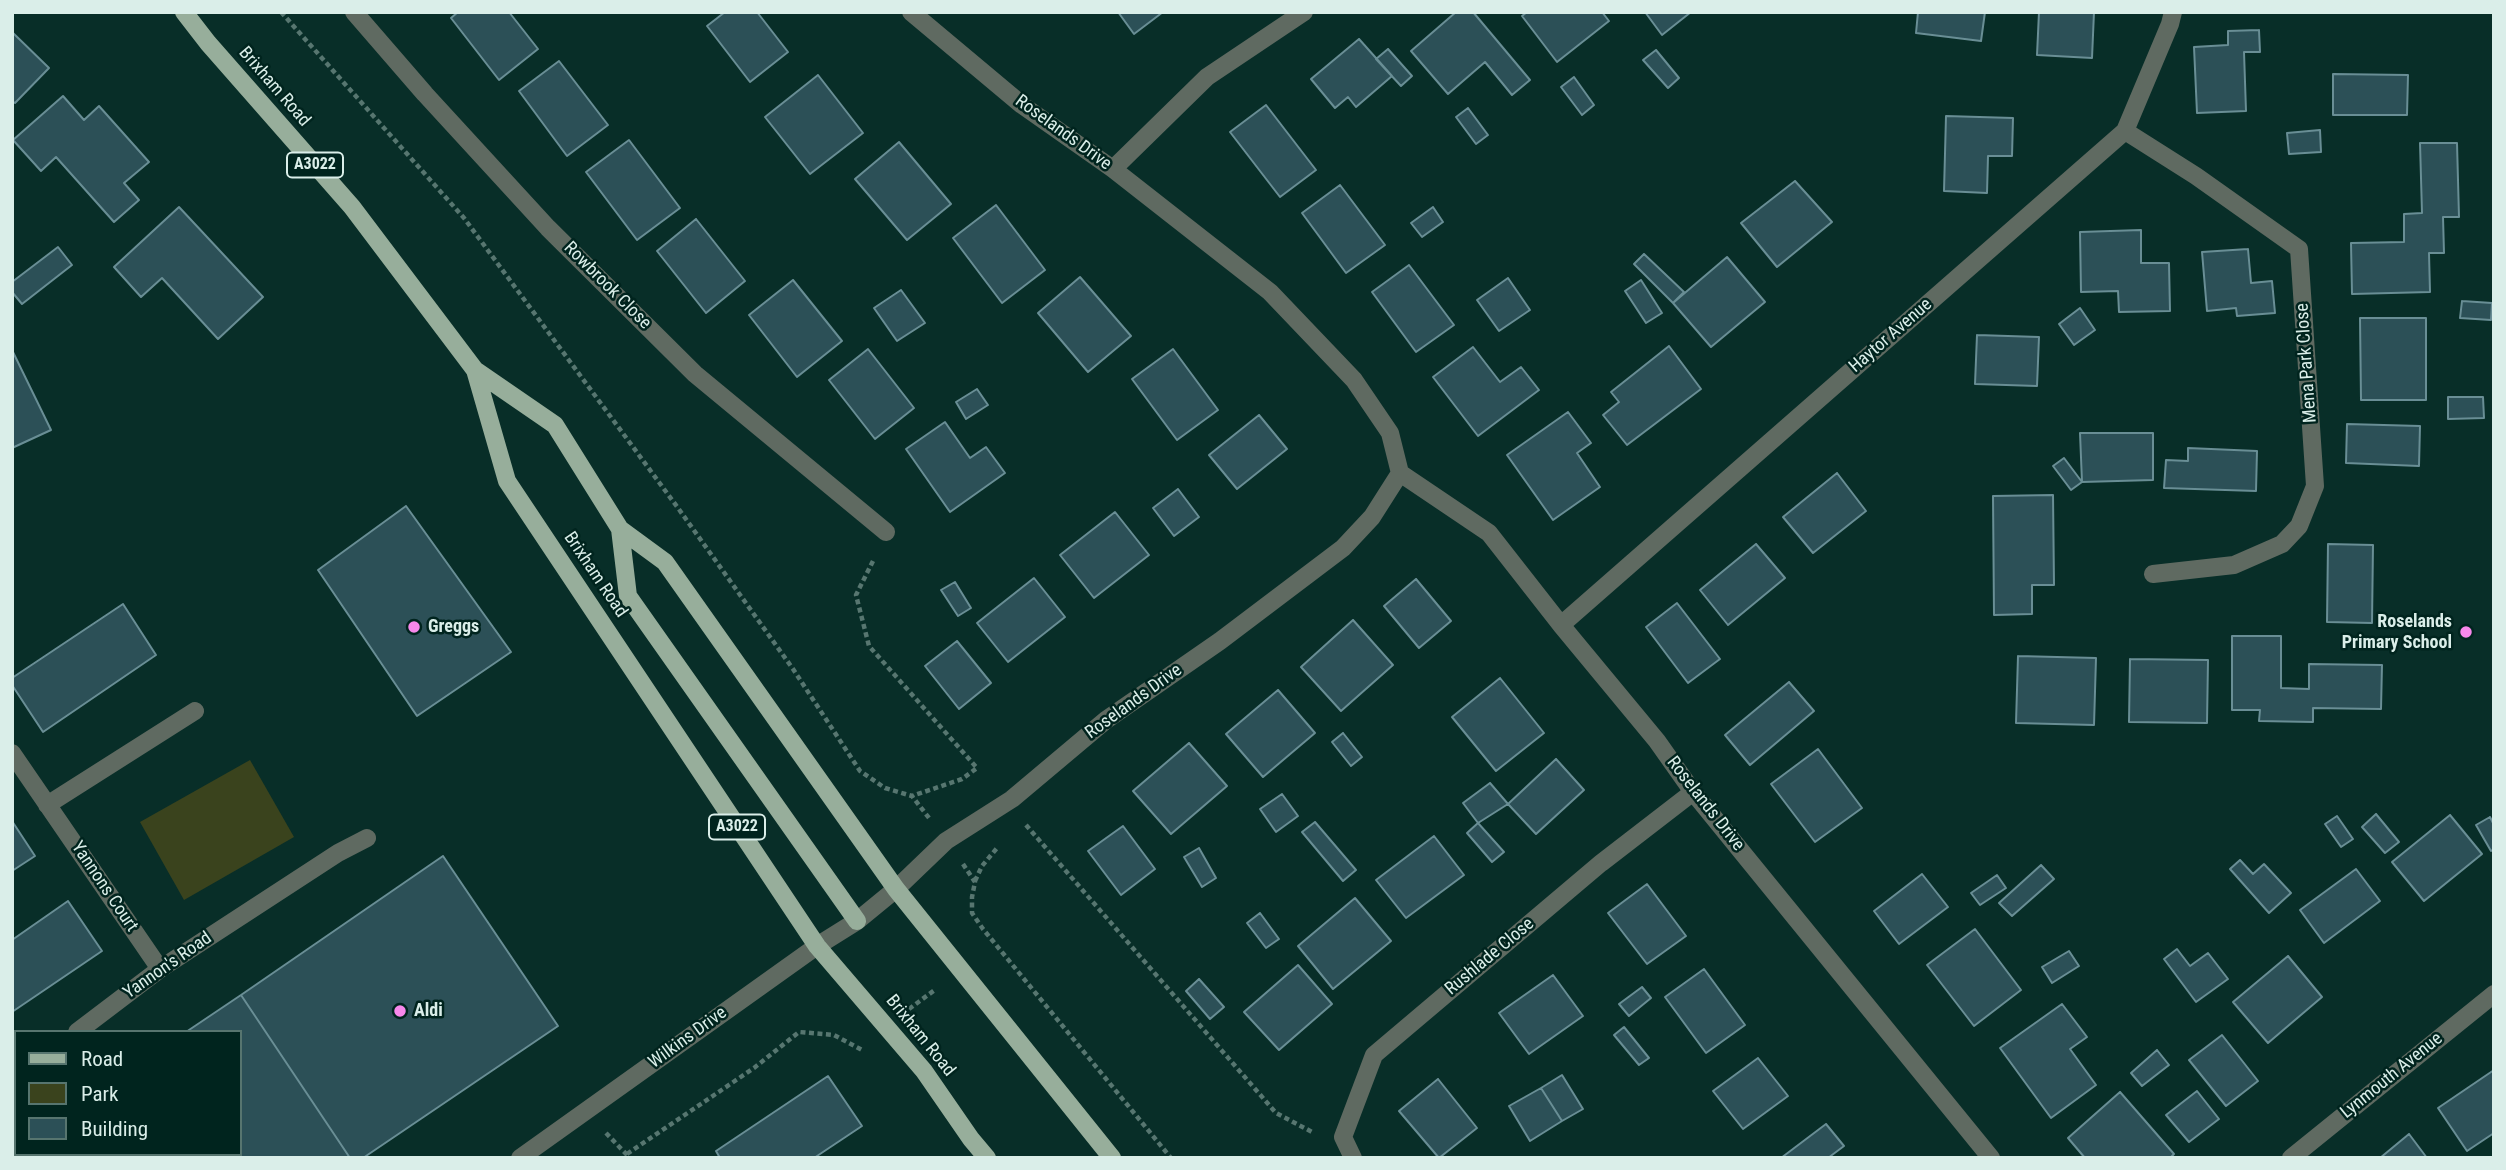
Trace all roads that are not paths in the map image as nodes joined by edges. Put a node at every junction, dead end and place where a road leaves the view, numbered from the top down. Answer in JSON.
{"nodes":[{"id":1,"x":184,"y":12,"type":"edge"},
{"id":2,"x":354,"y":12,"type":"edge"},
{"id":3,"x":911,"y":12,"type":"edge"},
{"id":4,"x":1304,"y":12,"type":"edge"},
{"id":5,"x":2173,"y":12,"type":"edge"},
{"id":6,"x":2125,"y":131,"type":"junction"},
{"id":7,"x":1113,"y":169,"type":"junction"},
{"id":8,"x":475,"y":370,"type":"junction"},
{"id":9,"x":1400,"y":473,"type":"junction"},
{"id":10,"x":620,"y":529,"type":"junction"},
{"id":11,"x":886,"y":532,"type":"road end"},
{"id":12,"x":2153,"y":574,"type":"dead end"},
{"id":13,"x":1561,"y":625,"type":"junction"},
{"id":14,"x":195,"y":711,"type":"dead end"},
{"id":15,"x":12,"y":753,"type":"edge"},
{"id":16,"x":1693,"y":792,"type":"junction"},
{"id":17,"x":47,"y":805,"type":"junction"},
{"id":18,"x":367,"y":838,"type":"dead end"},
{"id":19,"x":896,"y":889,"type":"junction"},
{"id":20,"x":858,"y":921,"type":"junction"},
{"id":21,"x":817,"y":946,"type":"junction"},
{"id":22,"x":160,"y":969,"type":"junction"},
{"id":23,"x":2494,"y":994,"type":"edge"},
{"id":24,"x":80,"y":1030,"type":"edge"},
{"id":25,"x":520,"y":1158,"type":"edge"},
{"id":26,"x":987,"y":1158,"type":"edge"},
{"id":27,"x":1112,"y":1158,"type":"edge"},
{"id":28,"x":1353,"y":1158,"type":"edge"},
{"id":29,"x":1991,"y":1158,"type":"edge"},
{"id":30,"x":2291,"y":1158,"type":"edge"}],
"edges":[{"from":1,"to":8,"type":"main road","name":"Brixham Road","number":"A3022"},
{"from":2,"to":11,"type":"street","name":"Rowbrook Close"},
{"from":3,"to":7,"type":"street","name":"Roselands Drive"},
{"from":4,"to":7,"type":"street"},
{"from":5,"to":6,"type":"street","name":"Haytor Avenue"},
{"from":6,"to":12,"type":"street","name":"Mena Park Close"},
{"from":6,"to":13,"type":"street","name":"Haytor Avenue"},
{"from":7,"to":9,"type":"street","name":"Roselands Drive"},
{"from":8,"to":10,"type":"main road"},
{"from":8,"to":21,"type":"main road","name":"Brixham Road","number":"A3022"},
{"from":9,"to":13,"type":"street","name":"Roselands Drive"},
{"from":9,"to":19,"type":"street","name":"Roselands Drive"},
{"from":10,"to":19,"type":"main road"},
{"from":10,"to":20,"type":"main road"},
{"from":13,"to":16,"type":"street","name":"Roselands Drive"},
{"from":14,"to":17,"type":"street"},
{"from":15,"to":17,"type":"street","name":"Yannons Court"},
{"from":16,"to":28,"type":"street","name":"Rushlade Close"},
{"from":16,"to":29,"type":"street","name":"Roselands Drive"},
{"from":17,"to":22,"type":"street","name":"Yannons Court"},
{"from":18,"to":22,"type":"street","name":"Yannon's Road"},
{"from":19,"to":20,"type":"street","name":"Roselands Drive"},
{"from":19,"to":27,"type":"main road"},
{"from":20,"to":21,"type":"street","name":"Wilkins Drive"},
{"from":21,"to":25,"type":"street","name":"Wilkins Drive"},
{"from":21,"to":26,"type":"main road","name":"Brixham Road","number":"A3022"},
{"from":22,"to":24,"type":"street","name":"Yannon's Road"},
{"from":23,"to":30,"type":"street","name":"Lynmouth Avenue"}]}
